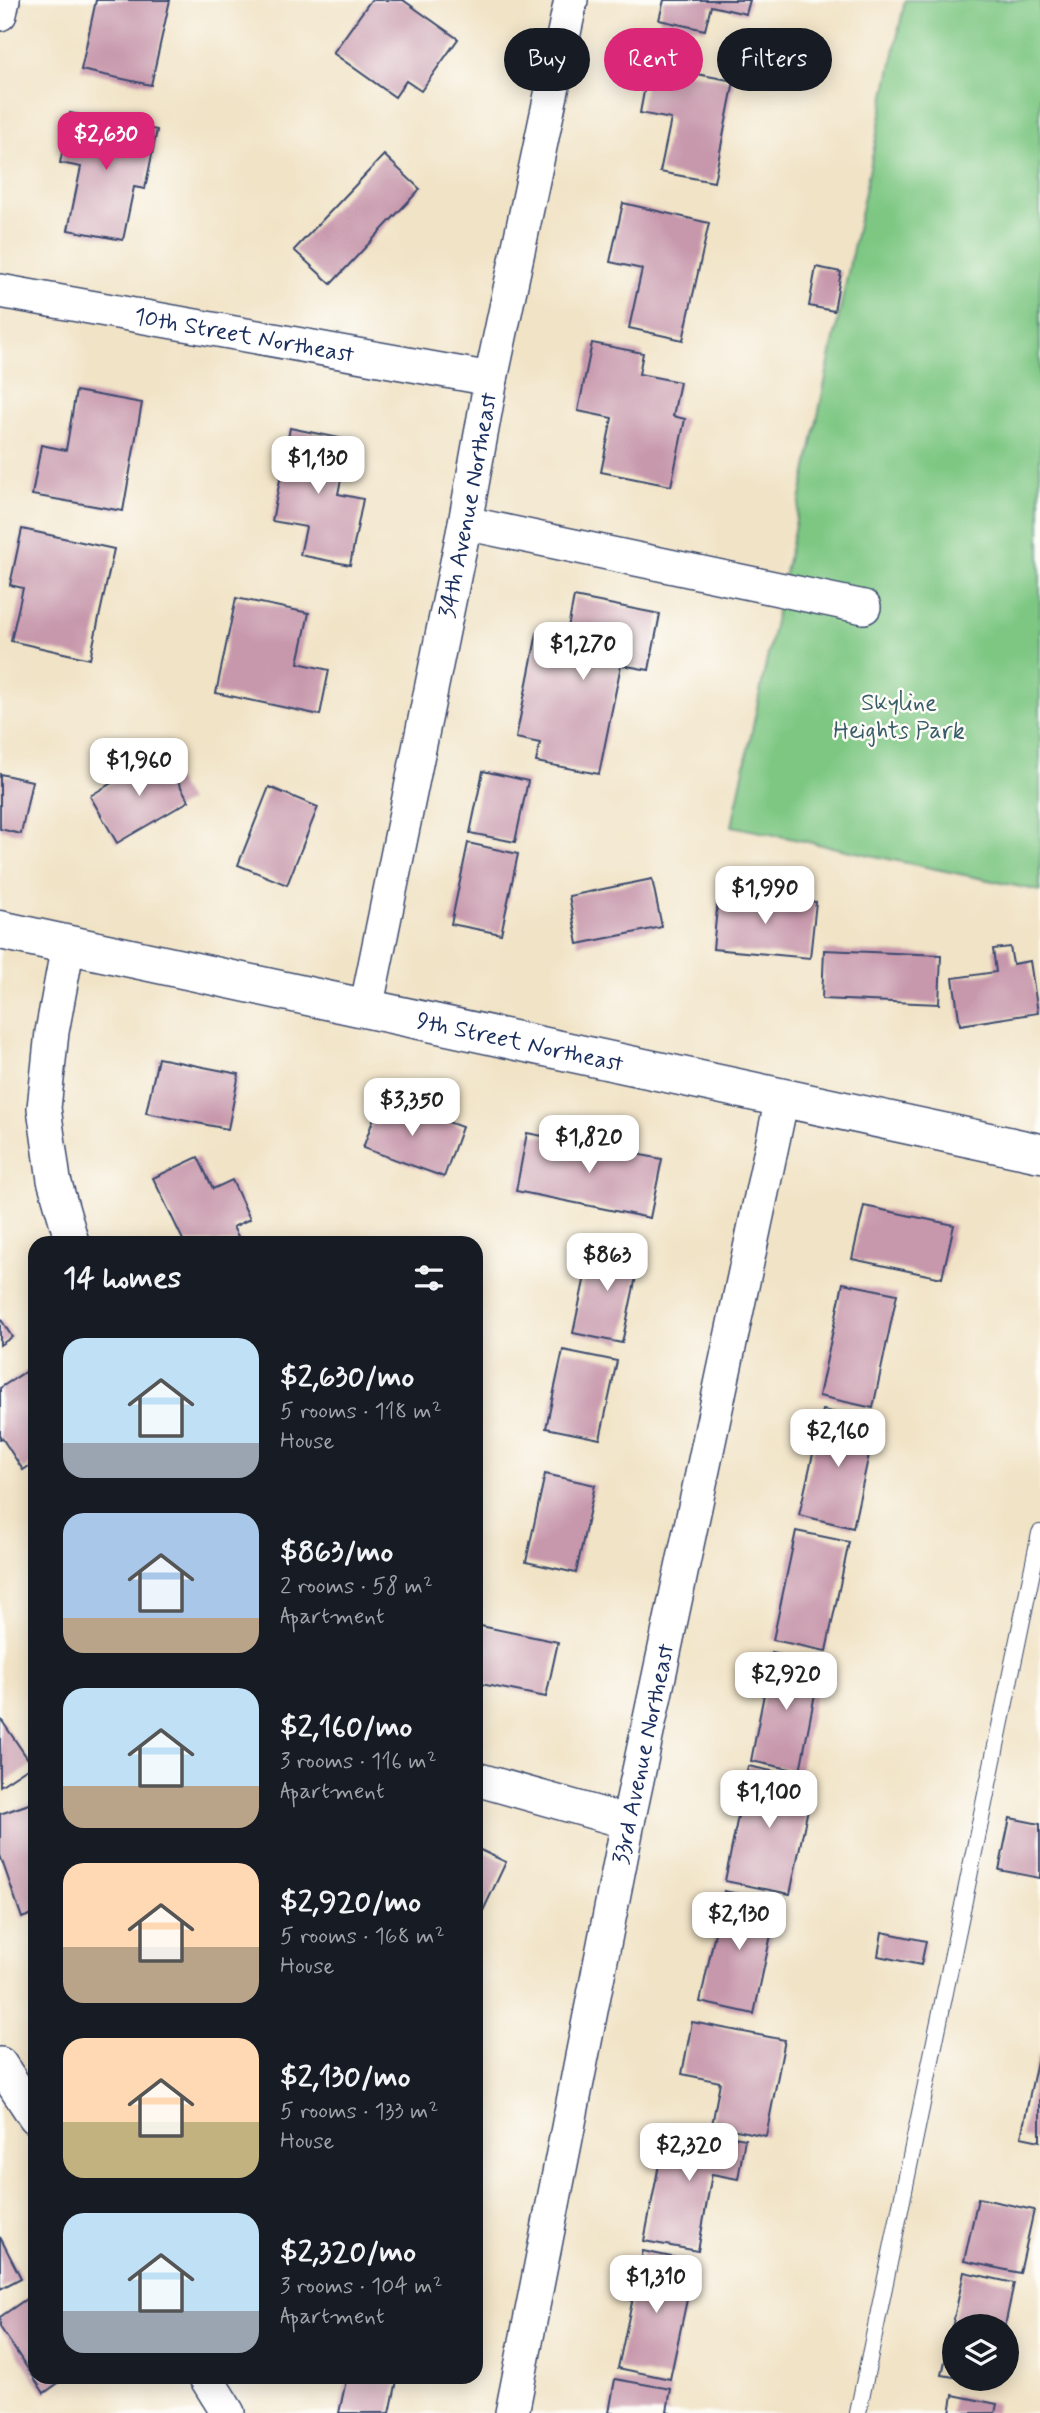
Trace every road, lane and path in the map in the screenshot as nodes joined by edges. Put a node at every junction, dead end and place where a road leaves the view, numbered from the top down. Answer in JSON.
{"nodes":[{"id":1,"x":3,"y":0,"type":"edge"},
{"id":2,"x":571,"y":0,"type":"edge"},
{"id":3,"x":0,"y":14,"type":"edge"},
{"id":4,"x":0,"y":291,"type":"edge"},
{"id":5,"x":491,"y":379,"type":"junction"},
{"id":6,"x":465,"y":523,"type":"junction"},
{"id":7,"x":864,"y":607,"type":"dead end"},
{"id":8,"x":0,"y":930,"type":"edge"},
{"id":9,"x":68,"y":944,"type":"junction"},
{"id":10,"x":366,"y":1009,"type":"junction"},
{"id":11,"x":782,"y":1098,"type":"junction"},
{"id":12,"x":1040,"y":1153,"type":"edge"},
{"id":13,"x":70,"y":1236,"type":"edge"},
{"id":14,"x":1040,"y":1533,"type":"edge"},
{"id":15,"x":483,"y":1781,"type":"edge"},
{"id":16,"x":628,"y":1822,"type":"junction"},
{"id":17,"x":0,"y":2064,"type":"edge"},
{"id":18,"x":28,"y":2106,"type":"edge"},
{"id":19,"x":210,"y":2384,"type":"edge"},
{"id":20,"x":228,"y":2413,"type":"edge"},
{"id":21,"x":512,"y":2413,"type":"edge"},
{"id":22,"x":858,"y":2413,"type":"edge"}],
"edges":[{"from":1,"to":3,"type":"street"},
{"from":2,"to":5,"type":"street","name":"34th Avenue Northeast"},
{"from":4,"to":5,"type":"street","name":"10th Street Northeast"},
{"from":5,"to":6,"type":"street","name":"34th Avenue Northeast"},
{"from":6,"to":7,"type":"street"},
{"from":6,"to":10,"type":"street","name":"34th Avenue Northeast"},
{"from":8,"to":9,"type":"street","name":"9th Street Northeast"},
{"from":9,"to":10,"type":"street","name":"9th Street Northeast"},
{"from":9,"to":13,"type":"street"},
{"from":10,"to":11,"type":"street","name":"9th Street Northeast"},
{"from":11,"to":12,"type":"street","name":"9th Street Northeast"},
{"from":11,"to":16,"type":"street","name":"33rd Avenue Northeast"},
{"from":14,"to":22,"type":"lane"},
{"from":15,"to":16,"type":"street"},
{"from":16,"to":21,"type":"street","name":"33rd Avenue Northeast"},
{"from":17,"to":18,"type":"street"},
{"from":19,"to":20,"type":"street"}]}
